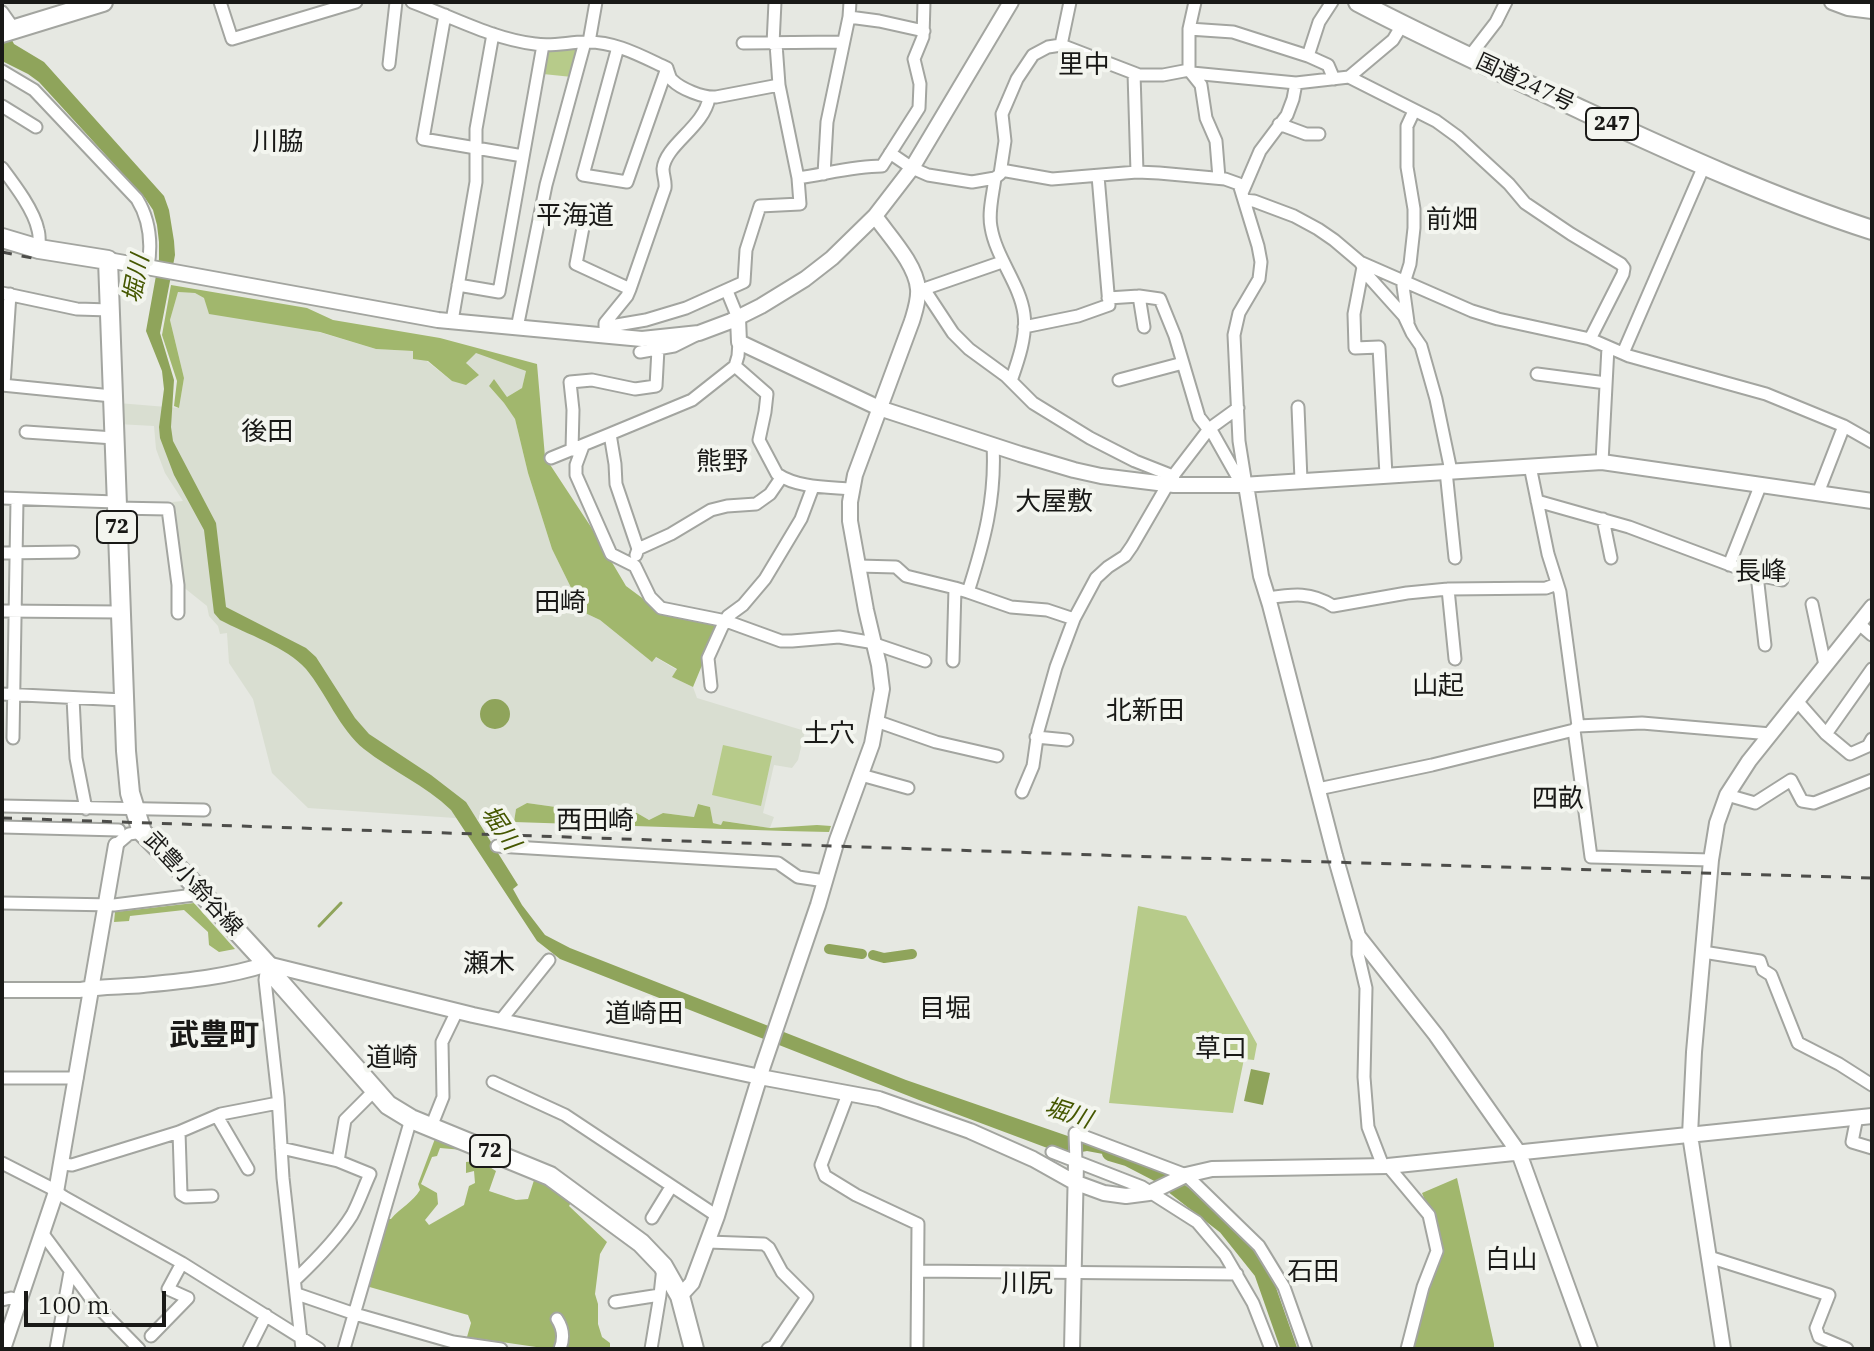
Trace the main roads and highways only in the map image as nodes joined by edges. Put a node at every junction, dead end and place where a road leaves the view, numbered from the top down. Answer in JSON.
{"nodes":[{"id":1,"x":103,"y":2,"type":"edge"},
{"id":2,"x":1358,"y":2,"type":"edge"},
{"id":3,"x":8,"y":31,"type":"edge"},
{"id":4,"x":1872,"y":230,"type":"edge"},
{"id":5,"x":2,"y":238,"type":"edge"},
{"id":6,"x":694,"y":1349,"type":"edge"}],
"edges":[{"from":1,"to":3,"type":"main road"},
{"from":2,"to":4,"type":"main road","name":"国道247号","number":"247"},
{"from":5,"to":6,"type":"main road","name":"武豊小鈴谷線","number":"72"}]}
